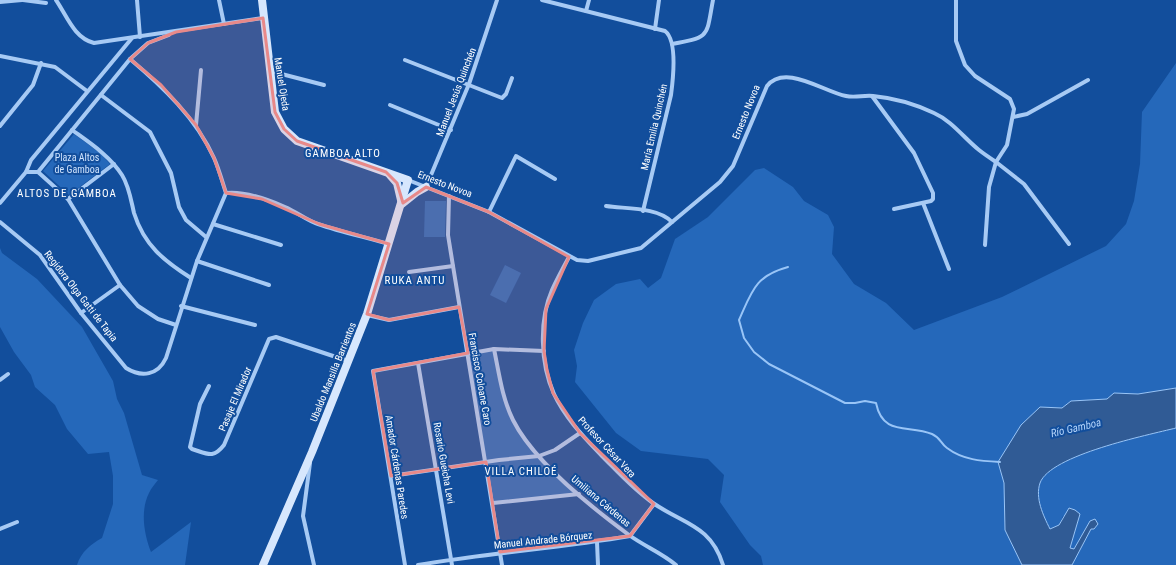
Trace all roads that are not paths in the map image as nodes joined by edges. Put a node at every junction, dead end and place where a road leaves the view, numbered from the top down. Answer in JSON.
{"nodes":[{"id":1,"x":22,"y":0,"type":"edge"},
{"id":2,"x":56,"y":0,"type":"edge"},
{"id":3,"x":137,"y":0,"type":"edge"},
{"id":4,"x":219,"y":0,"type":"edge"},
{"id":5,"x":262,"y":0,"type":"edge"},
{"id":6,"x":497,"y":0,"type":"edge"},
{"id":7,"x":542,"y":0,"type":"edge"},
{"id":8,"x":589,"y":0,"type":"edge"},
{"id":9,"x":659,"y":0,"type":"edge"},
{"id":10,"x":713,"y":0,"type":"edge"},
{"id":11,"x":956,"y":0,"type":"edge"},
{"id":12,"x":0,"y":2,"type":"edge"},
{"id":13,"x":46,"y":3,"type":"dead end"},
{"id":14,"x":586,"y":11,"type":"junction"},
{"id":15,"x":263,"y":18,"type":"junction"},
{"id":16,"x":224,"y":24,"type":"junction"},
{"id":17,"x":655,"y":29,"type":"junction"},
{"id":18,"x":176,"y":32,"type":"junction"},
{"id":19,"x":140,"y":37,"type":"junction"},
{"id":20,"x":132,"y":38,"type":"junction"},
{"id":21,"x":672,"y":44,"type":"junction"},
{"id":22,"x":0,"y":56,"type":"edge"},
{"id":23,"x":130,"y":60,"type":"junction"},
{"id":24,"x":405,"y":60,"type":"dead end"},
{"id":25,"x":41,"y":63,"type":"junction"},
{"id":26,"x":201,"y":70,"type":"dead end"},
{"id":27,"x":270,"y":71,"type":"junction"},
{"id":28,"x":512,"y":78,"type":"dead end"},
{"id":29,"x":1088,"y":80,"type":"dead end"},
{"id":30,"x":469,"y":84,"type":"junction"},
{"id":31,"x":324,"y":85,"type":"dead end"},
{"id":32,"x":87,"y":91,"type":"junction"},
{"id":33,"x":102,"y":95,"type":"junction"},
{"id":34,"x":872,"y":96,"type":"junction"},
{"id":35,"x":390,"y":105,"type":"dead end"},
{"id":36,"x":1013,"y":117,"type":"junction"},
{"id":37,"x":196,"y":125,"type":"junction"},
{"id":38,"x":0,"y":126,"type":"edge"},
{"id":39,"x":72,"y":130,"type":"junction"},
{"id":40,"x":451,"y":130,"type":"junction"},
{"id":41,"x":996,"y":162,"type":"junction"},
{"id":42,"x":114,"y":164,"type":"junction"},
{"id":43,"x":26,"y":172,"type":"junction"},
{"id":44,"x":38,"y":172,"type":"junction"},
{"id":45,"x":386,"y":172,"type":"junction"},
{"id":46,"x":555,"y":179,"type":"dead end"},
{"id":47,"x":408,"y":180,"type":"junction"},
{"id":48,"x":426,"y":187,"type":"junction"},
{"id":49,"x":226,"y":193,"type":"junction"},
{"id":50,"x":449,"y":196,"type":"junction"},
{"id":51,"x":68,"y":199,"type":"junction"},
{"id":52,"x":923,"y":203,"type":"junction"},
{"id":53,"x":0,"y":204,"type":"edge"},
{"id":54,"x":402,"y":204,"type":"junction"},
{"id":55,"x":606,"y":206,"type":"dead end"},
{"id":56,"x":894,"y":209,"type":"dead end"},
{"id":57,"x":642,"y":211,"type":"junction"},
{"id":58,"x":489,"y":212,"type":"junction"},
{"id":59,"x":0,"y":222,"type":"edge"},
{"id":60,"x":672,"y":222,"type":"junction"},
{"id":61,"x":213,"y":224,"type":"junction"},
{"id":62,"x":206,"y":237,"type":"junction"},
{"id":63,"x":389,"y":244,"type":"junction"},
{"id":64,"x":985,"y":244,"type":"dead end"},
{"id":65,"x":1069,"y":244,"type":"dead end"},
{"id":66,"x":281,"y":245,"type":"dead end"},
{"id":67,"x":569,"y":257,"type":"junction"},
{"id":68,"x":197,"y":261,"type":"junction"},
{"id":69,"x":453,"y":266,"type":"junction"},
{"id":70,"x":949,"y":268,"type":"dead end"},
{"id":71,"x":409,"y":272,"type":"dead end"},
{"id":72,"x":191,"y":278,"type":"junction"},
{"id":73,"x":120,"y":285,"type":"junction"},
{"id":74,"x":269,"y":285,"type":"dead end"},
{"id":75,"x":181,"y":306,"type":"junction"},
{"id":76,"x":459,"y":307,"type":"junction"},
{"id":77,"x":81,"y":312,"type":"junction"},
{"id":78,"x":366,"y":314,"type":"junction"},
{"id":79,"x":176,"y":325,"type":"junction"},
{"id":80,"x":255,"y":325,"type":"dead end"},
{"id":81,"x":494,"y":349,"type":"junction"},
{"id":82,"x":544,"y":351,"type":"junction"},
{"id":83,"x":468,"y":354,"type":"junction"},
{"id":84,"x":348,"y":361,"type":"junction"},
{"id":85,"x":418,"y":363,"type":"junction"},
{"id":86,"x":8,"y":374,"type":"dead end"},
{"id":87,"x":0,"y":380,"type":"edge"},
{"id":88,"x":209,"y":386,"type":"dead end"},
{"id":89,"x":580,"y":433,"type":"junction"},
{"id":90,"x":312,"y":452,"type":"junction"},
{"id":91,"x":539,"y":456,"type":"junction"},
{"id":92,"x":486,"y":462,"type":"junction"},
{"id":93,"x":437,"y":468,"type":"junction"},
{"id":94,"x":391,"y":476,"type":"junction"},
{"id":95,"x":579,"y":494,"type":"junction"},
{"id":96,"x":493,"y":503,"type":"junction"},
{"id":97,"x":654,"y":504,"type":"junction"},
{"id":98,"x":17,"y":522,"type":"dead end"},
{"id":99,"x":0,"y":529,"type":"edge"},
{"id":100,"x":630,"y":536,"type":"junction"},
{"id":101,"x":597,"y":542,"type":"junction"},
{"id":102,"x":500,"y":552,"type":"junction"},
{"id":103,"x":452,"y":559,"type":"junction"},
{"id":104,"x":263,"y":565,"type":"edge"},
{"id":105,"x":314,"y":565,"type":"edge"},
{"id":106,"x":405,"y":565,"type":"edge"},
{"id":107,"x":418,"y":565,"type":"edge"},
{"id":108,"x":452,"y":565,"type":"edge"},
{"id":109,"x":502,"y":565,"type":"edge"},
{"id":110,"x":598,"y":565,"type":"edge"},
{"id":111,"x":676,"y":565,"type":"edge"},
{"id":112,"x":723,"y":565,"type":"edge"}],
"edges":[{"from":1,"to":12,"type":"street"},
{"from":1,"to":13,"type":"street"},
{"from":2,"to":20,"type":"street"},
{"from":3,"to":19,"type":"street"},
{"from":4,"to":16,"type":"street"},
{"from":5,"to":15,"type":"street","name":"Manuel Ojeda"},
{"from":6,"to":30,"type":"street","name":"Manuel Jesús Quinchén"},
{"from":7,"to":14,"type":"street"},
{"from":8,"to":14,"type":"street"},
{"from":9,"to":17,"type":"street"},
{"from":10,"to":21,"type":"street"},
{"from":11,"to":36,"type":"street"},
{"from":14,"to":17,"type":"street"},
{"from":15,"to":16,"type":"street"},
{"from":15,"to":27,"type":"street","name":"Manuel Ojeda"},
{"from":16,"to":18,"type":"street"},
{"from":17,"to":21,"type":"street"},
{"from":18,"to":19,"type":"street"},
{"from":18,"to":23,"type":"street"},
{"from":19,"to":20,"type":"street"},
{"from":20,"to":32,"type":"street"},
{"from":21,"to":57,"type":"street","name":"María Emilia Quinchén"},
{"from":22,"to":25,"type":"street"},
{"from":23,"to":33,"type":"street"},
{"from":23,"to":37,"type":"street"},
{"from":24,"to":30,"type":"street"},
{"from":25,"to":32,"type":"street"},
{"from":25,"to":38,"type":"street"},
{"from":26,"to":37,"type":"street"},
{"from":27,"to":31,"type":"street"},
{"from":27,"to":45,"type":"street","name":"Manuel Ojeda"},
{"from":28,"to":30,"type":"street"},
{"from":29,"to":36,"type":"street"},
{"from":30,"to":40,"type":"street","name":"Manuel Jesús Quinchén"},
{"from":32,"to":43,"type":"street"},
{"from":33,"to":39,"type":"street"},
{"from":33,"to":62,"type":"street"},
{"from":34,"to":41,"type":"street","name":"Ernesto Novoa"},
{"from":34,"to":52,"type":"street"},
{"from":34,"to":60,"type":"street","name":"Ernesto Novoa"},
{"from":35,"to":40,"type":"street"},
{"from":36,"to":41,"type":"street"},
{"from":37,"to":49,"type":"street"},
{"from":39,"to":42,"type":"street"},
{"from":39,"to":44,"type":"street"},
{"from":40,"to":48,"type":"street","name":"Manuel Jesús Quinchén"},
{"from":41,"to":64,"type":"street"},
{"from":41,"to":65,"type":"street","name":"Ernesto Novoa"},
{"from":42,"to":51,"type":"street"},
{"from":42,"to":72,"type":"street"},
{"from":43,"to":44,"type":"street"},
{"from":43,"to":53,"type":"street"},
{"from":44,"to":51,"type":"street"},
{"from":45,"to":47,"type":"street","name":"Ernesto Novoa"},
{"from":45,"to":54,"type":"street"},
{"from":46,"to":58,"type":"street"},
{"from":47,"to":48,"type":"street","name":"Ernesto Novoa"},
{"from":47,"to":54,"type":"street","name":"Ubaldo Mansilla Barrientos"},
{"from":48,"to":50,"type":"street","name":"Ernesto Novoa"},
{"from":48,"to":54,"type":"street"},
{"from":49,"to":61,"type":"street"},
{"from":49,"to":63,"type":"street"},
{"from":50,"to":58,"type":"street","name":"Ernesto Novoa"},
{"from":50,"to":69,"type":"street","name":"Francisco Coloane Caro"},
{"from":51,"to":73,"type":"street"},
{"from":52,"to":56,"type":"street"},
{"from":52,"to":70,"type":"street"},
{"from":54,"to":63,"type":"street","name":"Ubaldo Mansilla Barrientos"},
{"from":55,"to":57,"type":"street"},
{"from":57,"to":60,"type":"street"},
{"from":58,"to":67,"type":"street","name":"Ernesto Novoa"},
{"from":59,"to":77,"type":"street","name":"Regidora Olga Gatti de Tapia"},
{"from":60,"to":67,"type":"street","name":"Ernesto Novoa"},
{"from":61,"to":62,"type":"street"},
{"from":61,"to":66,"type":"street"},
{"from":62,"to":68,"type":"street"},
{"from":63,"to":78,"type":"street","name":"Ubaldo Mansilla Barrientos"},
{"from":67,"to":82,"type":"street","name":"Profesor César Vera"},
{"from":68,"to":72,"type":"street"},
{"from":68,"to":74,"type":"street"},
{"from":69,"to":71,"type":"street"},
{"from":69,"to":76,"type":"street","name":"Francisco Coloane Caro"},
{"from":72,"to":75,"type":"street"},
{"from":73,"to":77,"type":"street"},
{"from":73,"to":79,"type":"street"},
{"from":75,"to":79,"type":"street"},
{"from":75,"to":80,"type":"street"},
{"from":76,"to":78,"type":"street"},
{"from":76,"to":83,"type":"street","name":"Francisco Coloane Caro"},
{"from":77,"to":79,"type":"street","name":"Regidora Olga Gatti de Tapia"},
{"from":78,"to":84,"type":"street","name":"Ubaldo Mansilla Barrientos"},
{"from":81,"to":82,"type":"street"},
{"from":81,"to":83,"type":"street"},
{"from":81,"to":91,"type":"street","name":"Umiliana Cárdenas"},
{"from":82,"to":89,"type":"street","name":"Profesor César Vera"},
{"from":83,"to":85,"type":"street"},
{"from":83,"to":92,"type":"street","name":"Francisco Coloane Caro"},
{"from":84,"to":88,"type":"street","name":"Pasaje El Mirador"},
{"from":84,"to":90,"type":"street","name":"Ubaldo Mansilla Barrientos"},
{"from":85,"to":93,"type":"street","name":"Rosario Gueicha Levi"},
{"from":85,"to":94,"type":"street","name":"Amador Cárdenas Paredes"},
{"from":86,"to":87,"type":"street"},
{"from":89,"to":91,"type":"street"},
{"from":89,"to":97,"type":"street","name":"Profesor César Vera"},
{"from":90,"to":104,"type":"street","name":"Ubaldo Mansilla Barrientos"},
{"from":90,"to":105,"type":"street"},
{"from":91,"to":92,"type":"street"},
{"from":91,"to":95,"type":"street","name":"Umiliana Cárdenas"},
{"from":92,"to":93,"type":"street"},
{"from":92,"to":96,"type":"street","name":"Francisco Coloane Caro"},
{"from":93,"to":94,"type":"street"},
{"from":93,"to":103,"type":"street","name":"Rosario Gueicha Levi"},
{"from":94,"to":106,"type":"street","name":"Amador Cárdenas Paredes"},
{"from":95,"to":96,"type":"street"},
{"from":95,"to":100,"type":"street","name":"Umiliana Cárdenas"},
{"from":96,"to":102,"type":"street","name":"Francisco Coloane Caro"},
{"from":97,"to":100,"type":"street"},
{"from":97,"to":112,"type":"street","name":"Profesor César Vera"},
{"from":98,"to":99,"type":"street"},
{"from":100,"to":101,"type":"street","name":"Manuel Andrade Bórquez"},
{"from":100,"to":111,"type":"street","name":"Umiliana Cárdenas"},
{"from":101,"to":102,"type":"street","name":"Manuel Andrade Bórquez"},
{"from":101,"to":110,"type":"street"},
{"from":102,"to":103,"type":"street","name":"Manuel Andrade Bórquez"},
{"from":102,"to":109,"type":"street","name":"Francisco Coloane Caro"},
{"from":103,"to":107,"type":"street","name":"Manuel Andrade Bórquez"},
{"from":103,"to":108,"type":"street","name":"Rosario Gueicha Levi"}]}
